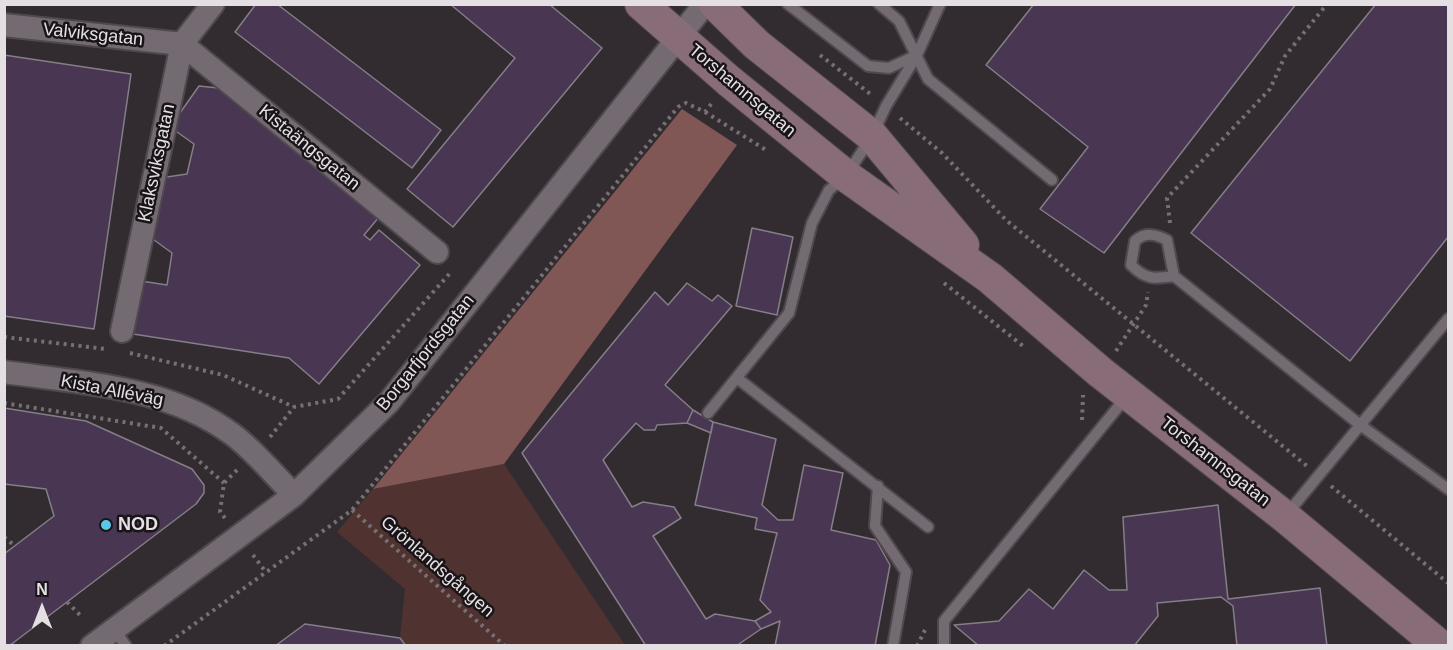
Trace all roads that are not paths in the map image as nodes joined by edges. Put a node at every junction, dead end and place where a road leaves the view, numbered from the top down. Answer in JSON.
{"nodes":[{"id":1,"x":213,"y":4,"type":"edge"},
{"id":2,"x":641,"y":4,"type":"edge"},
{"id":3,"x":705,"y":4,"type":"edge"},
{"id":4,"x":715,"y":4,"type":"edge"},
{"id":5,"x":788,"y":4,"type":"edge"},
{"id":6,"x":879,"y":4,"type":"edge"},
{"id":7,"x":940,"y":4,"type":"edge"},
{"id":8,"x":4,"y":25,"type":"edge"},
{"id":9,"x":678,"y":38,"type":"junction"},
{"id":10,"x":182,"y":44,"type":"junction"},
{"id":11,"x":917,"y":55,"type":"junction"},
{"id":12,"x":872,"y":136,"type":"junction"},
{"id":13,"x":846,"y":176,"type":"junction"},
{"id":14,"x":1052,"y":180,"type":"dead end"},
{"id":15,"x":437,"y":252,"type":"road end"},
{"id":16,"x":1174,"y":276,"type":"junction"},
{"id":17,"x":990,"y":278,"type":"junction"},
{"id":18,"x":1449,"y":319,"type":"edge"},
{"id":19,"x":120,"y":341,"type":"road end"},
{"id":20,"x":4,"y":372,"type":"edge"},
{"id":21,"x":737,"y":378,"type":"junction"},
{"id":22,"x":1129,"y":394,"type":"junction"},
{"id":23,"x":708,"y":413,"type":"dead end"},
{"id":24,"x":1359,"y":424,"type":"junction"},
{"id":25,"x":878,"y":486,"type":"junction"},
{"id":26,"x":1449,"y":489,"type":"edge"},
{"id":27,"x":294,"y":495,"type":"junction"},
{"id":28,"x":1284,"y":516,"type":"junction"},
{"id":29,"x":928,"y":527,"type":"dead end"},
{"id":30,"x":120,"y":637,"type":"edge"},
{"id":31,"x":92,"y":645,"type":"edge"},
{"id":32,"x":893,"y":645,"type":"edge"},
{"id":33,"x":944,"y":645,"type":"edge"},
{"id":34,"x":1440,"y":645,"type":"edge"}],
"edges":[{"from":1,"to":10,"type":"street","name":"Klaksviksgatan"},
{"from":2,"to":9,"type":"street","name":"Torshamnsgatan"},
{"from":3,"to":9,"type":"street","name":"Borgarfjordsgatan"},
{"from":4,"to":12,"type":"street","name":"Torshamnsgatan"},
{"from":5,"to":11,"type":"lane"},
{"from":6,"to":11,"type":"lane"},
{"from":7,"to":11,"type":"lane"},
{"from":8,"to":10,"type":"street","name":"Valviksgatan"},
{"from":9,"to":13,"type":"street","name":"Torshamnsgatan"},
{"from":9,"to":27,"type":"street","name":"Borgarfjordsgatan"},
{"from":10,"to":15,"type":"street","name":"Kistaängsgatan"},
{"from":10,"to":19,"type":"street","name":"Klaksviksgatan"},
{"from":11,"to":12,"type":"lane"},
{"from":11,"to":14,"type":"lane"},
{"from":12,"to":13,"type":"lane"},
{"from":12,"to":17,"type":"street","name":"Torshamnsgatan"},
{"from":13,"to":17,"type":"street","name":"Torshamnsgatan"},
{"from":13,"to":21,"type":"lane"},
{"from":16,"to":16,"type":"lane"},
{"from":16,"to":24,"type":"lane"},
{"from":17,"to":22,"type":"street","name":"Torshamnsgatan"},
{"from":18,"to":24,"type":"lane"},
{"from":20,"to":27,"type":"street","name":"Kista Alléväg"},
{"from":21,"to":23,"type":"lane"},
{"from":21,"to":25,"type":"lane"},
{"from":22,"to":28,"type":"street","name":"Torshamnsgatan"},
{"from":22,"to":33,"type":"lane"},
{"from":24,"to":26,"type":"lane"},
{"from":24,"to":28,"type":"lane"},
{"from":25,"to":29,"type":"lane"},
{"from":25,"to":32,"type":"lane"},
{"from":27,"to":30,"type":"street","name":"Borgarfjordsgatan"},
{"from":28,"to":34,"type":"street","name":"Torshamnsgatan"},
{"from":30,"to":31,"type":"street","name":"Borgarfjordsgatan"}]}
